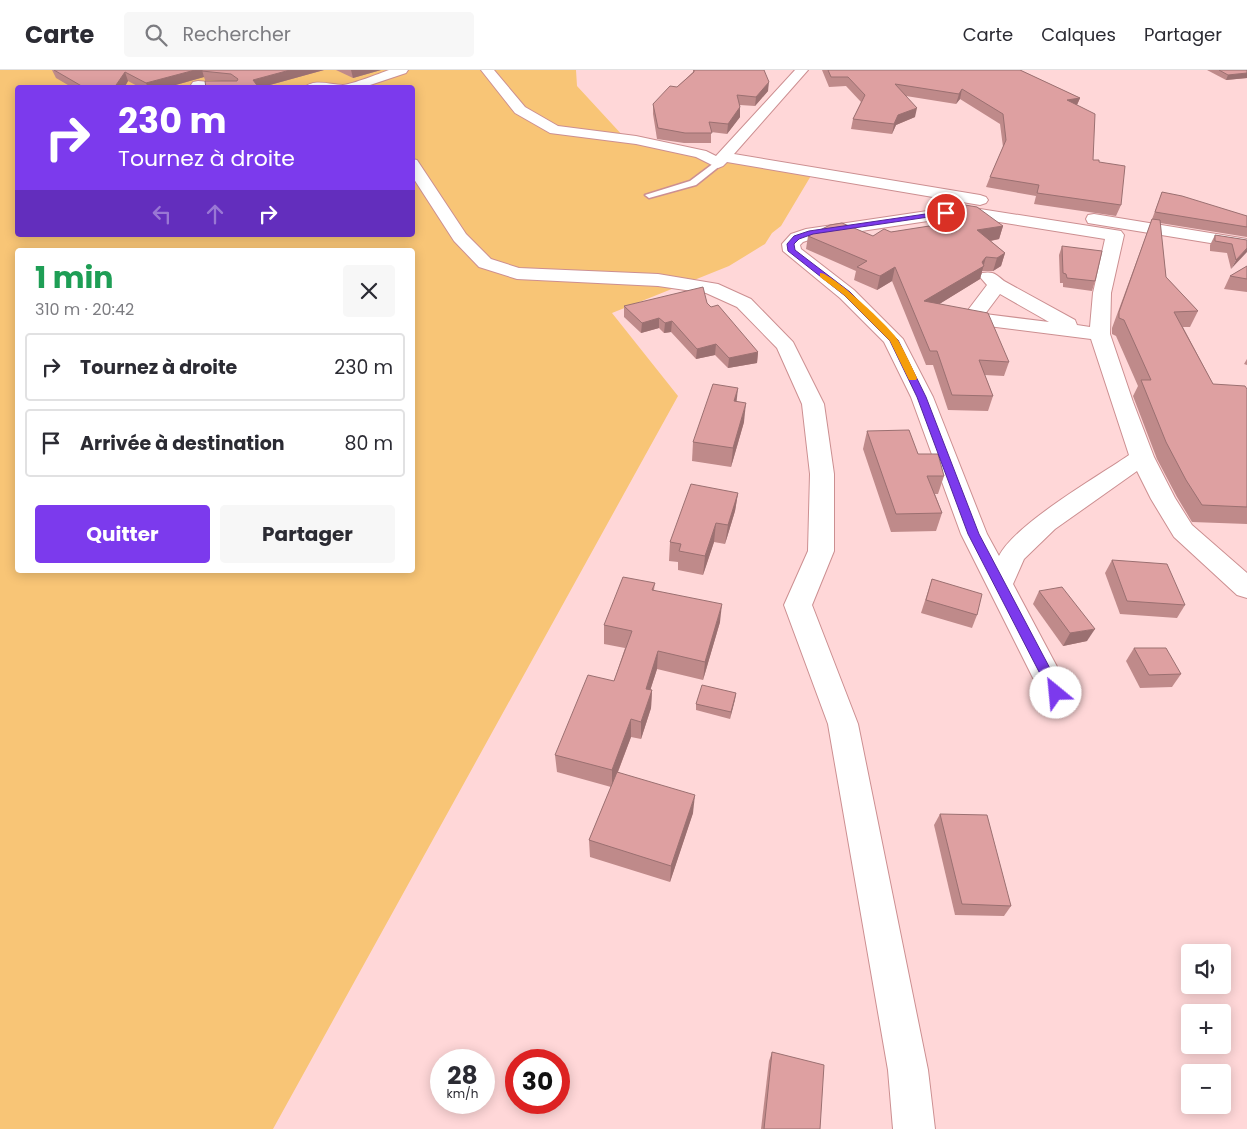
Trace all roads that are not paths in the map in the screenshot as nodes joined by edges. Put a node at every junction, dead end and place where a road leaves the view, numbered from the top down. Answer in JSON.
{"nodes":[{"id":1,"x":402,"y":70,"type":"edge"},
{"id":2,"x":487,"y":70,"type":"edge"},
{"id":3,"x":802,"y":70,"type":"edge"},
{"id":4,"x":355,"y":85,"type":"edge"},
{"id":5,"x":721,"y":160,"type":"junction"},
{"id":6,"x":415,"y":169,"type":"edge"},
{"id":7,"x":649,"y":195,"type":"dead end"},
{"id":8,"x":1247,"y":244,"type":"edge"},
{"id":9,"x":1090,"y":332,"type":"junction"},
{"id":10,"x":1142,"y":457,"type":"junction"},
{"id":11,"x":999,"y":585,"type":"junction"},
{"id":12,"x":1247,"y":588,"type":"edge"},
{"id":13,"x":1056,"y":693,"type":"dead end"},
{"id":14,"x":914,"y":1129,"type":"edge"}],
"edges":[{"from":1,"to":4,"type":"street"},
{"from":2,"to":5,"type":"street"},
{"from":3,"to":5,"type":"street"},
{"from":5,"to":7,"type":"lane"},
{"from":5,"to":8,"type":"street"},
{"from":6,"to":14,"type":"street"},
{"from":9,"to":9,"type":"street"},
{"from":9,"to":10,"type":"street"},
{"from":9,"to":11,"type":"street"},
{"from":10,"to":11,"type":"street"},
{"from":10,"to":12,"type":"street"},
{"from":11,"to":13,"type":"street"}]}
